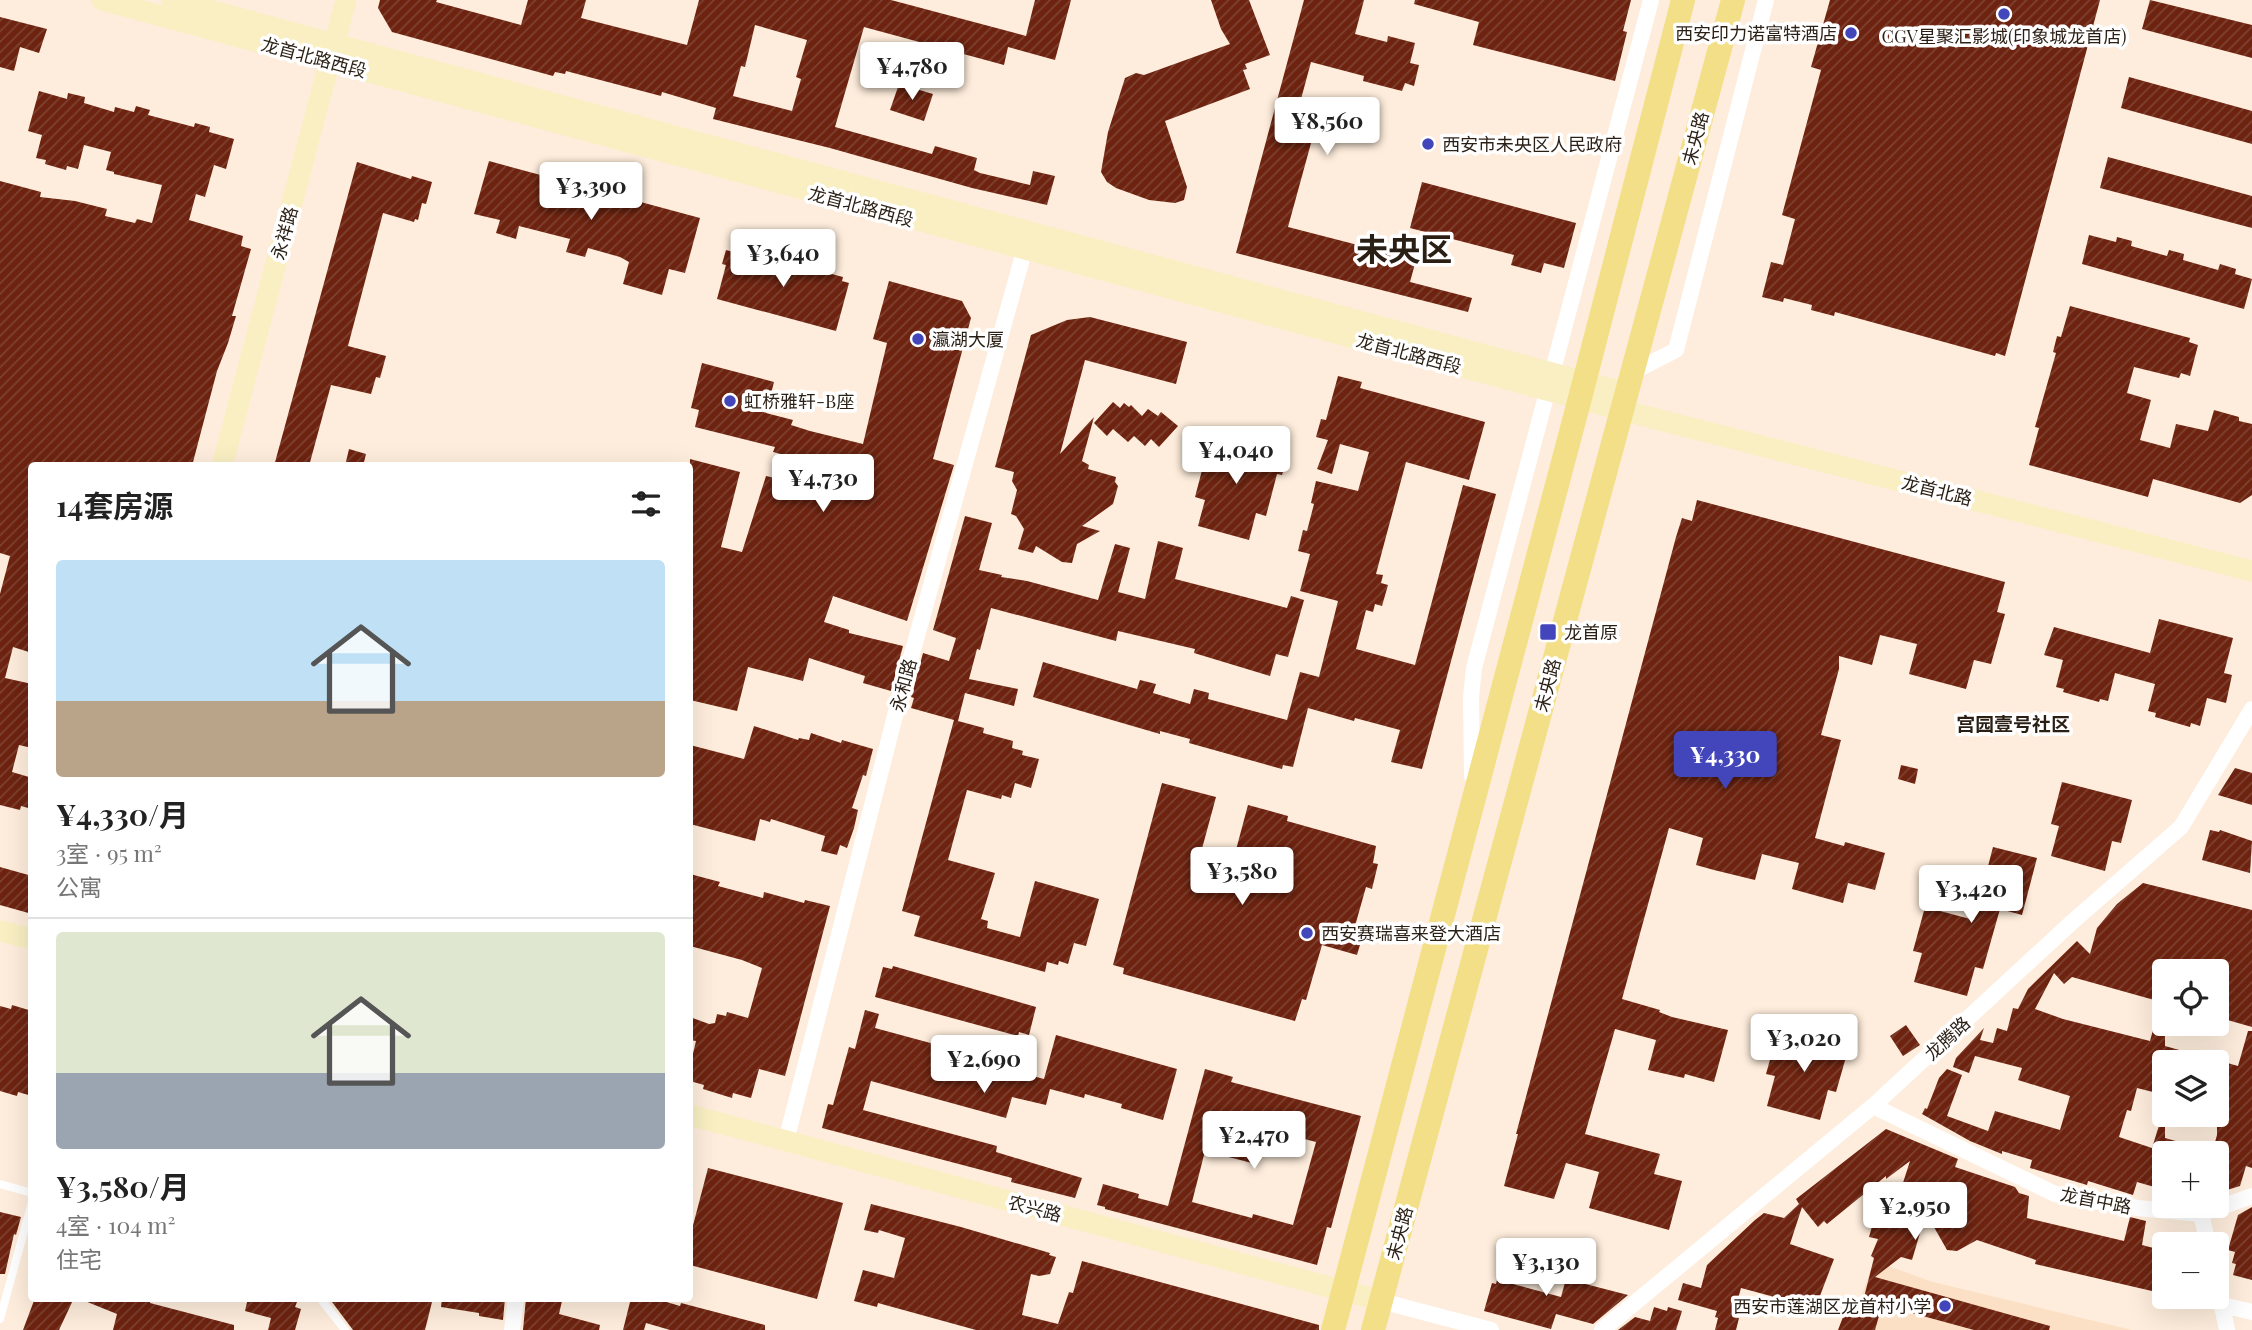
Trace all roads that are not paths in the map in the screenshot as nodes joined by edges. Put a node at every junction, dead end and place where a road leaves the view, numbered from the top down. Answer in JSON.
{"nodes":[{"id":1,"x":102,"y":0,"type":"edge"},
{"id":2,"x":172,"y":0,"type":"edge"},
{"id":3,"x":346,"y":0,"type":"edge"},
{"id":4,"x":1651,"y":0,"type":"edge"},
{"id":5,"x":1683,"y":0,"type":"edge"},
{"id":6,"x":1732,"y":0,"type":"edge"},
{"id":7,"x":1766,"y":0,"type":"edge"},
{"id":8,"x":332,"y":52,"type":"junction"},
{"id":9,"x":1027,"y":241,"type":"junction"},
{"id":10,"x":1550,"y":381,"type":"junction"},
{"id":11,"x":1582,"y":389,"type":"junction"},
{"id":12,"x":1626,"y":392,"type":"junction"},
{"id":13,"x":223,"y":462,"type":"edge"},
{"id":14,"x":2252,"y":571,"type":"edge"},
{"id":15,"x":2252,"y":709,"type":"edge"},
{"id":16,"x":1469,"y":813,"type":"junction"},
{"id":17,"x":0,"y":931,"type":"edge"},
{"id":18,"x":28,"y":938,"type":"edge"},
{"id":19,"x":1873,"y":1106,"type":"junction"},
{"id":20,"x":693,"y":1116,"type":"edge"},
{"id":21,"x":786,"y":1141,"type":"junction"},
{"id":22,"x":0,"y":1184,"type":"edge"},
{"id":23,"x":28,"y":1191,"type":"edge"},
{"id":24,"x":2252,"y":1196,"type":"edge"},
{"id":25,"x":2229,"y":1204,"type":"edge"},
{"id":26,"x":2152,"y":1209,"type":"edge"},
{"id":27,"x":28,"y":1217,"type":"edge"},
{"id":28,"x":1344,"y":1291,"type":"junction"},
{"id":29,"x":1381,"y":1301,"type":"junction"},
{"id":30,"x":323,"y":1302,"type":"edge"},
{"id":31,"x":516,"y":1302,"type":"edge"},
{"id":32,"x":2229,"y":1306,"type":"edge"},
{"id":33,"x":2223,"y":1309,"type":"edge"},
{"id":34,"x":2252,"y":1312,"type":"edge"},
{"id":35,"x":0,"y":1319,"type":"edge"},
{"id":36,"x":345,"y":1330,"type":"edge"},
{"id":37,"x":512,"y":1330,"type":"edge"},
{"id":38,"x":1333,"y":1330,"type":"edge"},
{"id":39,"x":1373,"y":1330,"type":"edge"},
{"id":40,"x":1491,"y":1330,"type":"edge"},
{"id":41,"x":1602,"y":1330,"type":"edge"},
{"id":42,"x":2227,"y":1330,"type":"edge"}],
"edges":[{"from":1,"to":8,"type":"street","name":"龙首北路西段"},
{"from":2,"to":8,"type":"street","name":"龙首北路西段"},
{"from":3,"to":8,"type":"street","name":"永祥路"},
{"from":4,"to":10,"type":"street"},
{"from":5,"to":11,"type":"main road"},
{"from":6,"to":12,"type":"main road","name":"未央路"},
{"from":7,"to":12,"type":"street"},
{"from":8,"to":9,"type":"street","name":"龙首北路西段"},
{"from":8,"to":13,"type":"street","name":"永祥路"},
{"from":9,"to":10,"type":"street","name":"龙首北路西段"},
{"from":9,"to":21,"type":"street","name":"永和路"},
{"from":10,"to":11,"type":"street","name":"龙首北路西段"},
{"from":10,"to":16,"type":"street"},
{"from":11,"to":12,"type":"street","name":"龙首北路西段"},
{"from":11,"to":16,"type":"main road"},
{"from":12,"to":14,"type":"street","name":"龙首北路"},
{"from":12,"to":29,"type":"main road","name":"未央路"},
{"from":15,"to":19,"type":"street","name":"龙腾路"},
{"from":16,"to":28,"type":"main road"},
{"from":17,"to":18,"type":"street"},
{"from":19,"to":26,"type":"street","name":"龙首中路"},
{"from":19,"to":41,"type":"street","name":"龙腾路"},
{"from":20,"to":21,"type":"street","name":"农兴路"},
{"from":21,"to":28,"type":"street","name":"农兴路"},
{"from":22,"to":23,"type":"lane"},
{"from":24,"to":25,"type":"street","name":"龙首中路"},
{"from":27,"to":35,"type":"lane"},
{"from":28,"to":29,"type":"street","name":"农兴路"},
{"from":28,"to":38,"type":"main road"},
{"from":29,"to":39,"type":"main road","name":"未央路"},
{"from":29,"to":40,"type":"street"},
{"from":30,"to":36,"type":"lane"},
{"from":31,"to":37,"type":"street"},
{"from":32,"to":34,"type":"street"},
{"from":33,"to":42,"type":"street"}]}
